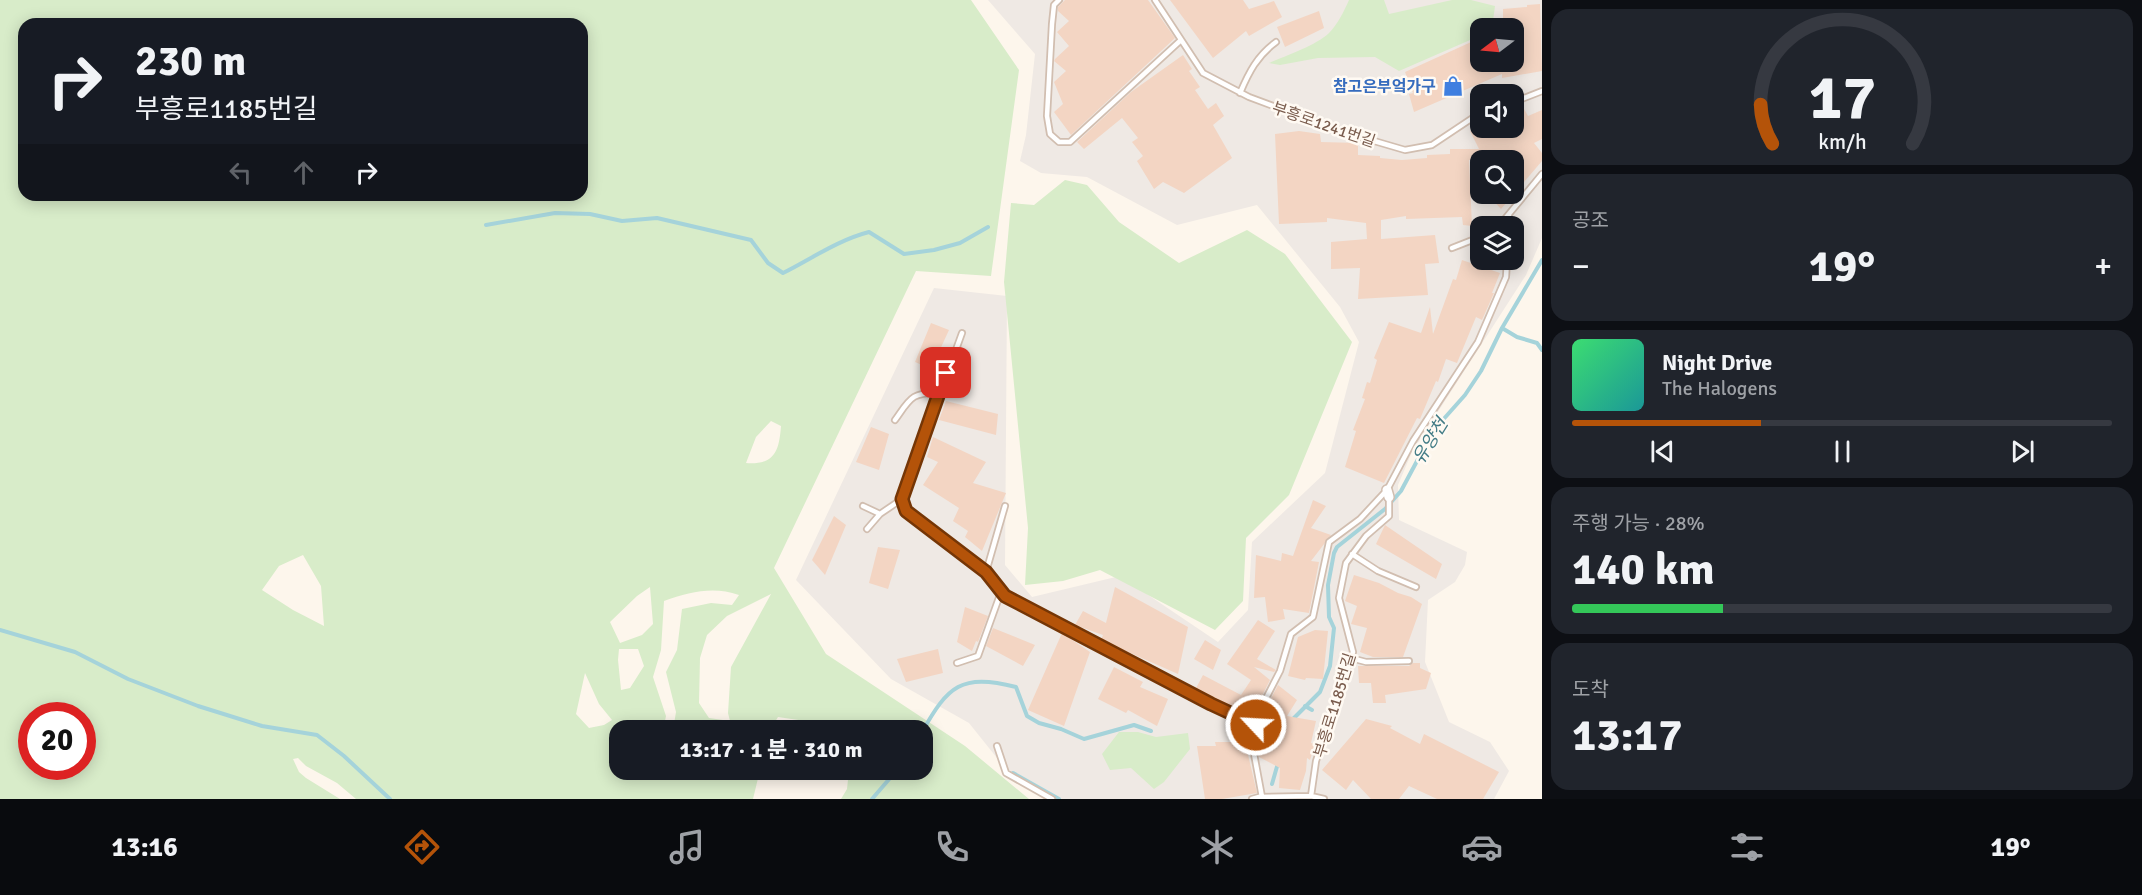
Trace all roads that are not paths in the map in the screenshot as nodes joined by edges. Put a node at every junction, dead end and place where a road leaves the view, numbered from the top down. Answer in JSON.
{"nodes":[{"id":1,"x":1059,"y":0,"type":"edge"},
{"id":2,"x":1155,"y":0,"type":"edge"},
{"id":3,"x":1181,"y":40,"type":"junction"},
{"id":4,"x":1276,"y":42,"type":"dead end"},
{"id":5,"x":1542,"y":91,"type":"edge"},
{"id":6,"x":1240,"y":93,"type":"junction"},
{"id":7,"x":1524,"y":98,"type":"edge"},
{"id":8,"x":1470,"y":120,"type":"edge"},
{"id":9,"x":1542,"y":174,"type":"edge"},
{"id":10,"x":1509,"y":214,"type":"edge"},
{"id":11,"x":1470,"y":241,"type":"edge"},
{"id":12,"x":1452,"y":248,"type":"dead end"},
{"id":13,"x":1506,"y":270,"type":"edge"},
{"id":14,"x":962,"y":333,"type":"dead end"},
{"id":15,"x":939,"y":393,"type":"junction"},
{"id":16,"x":895,"y":420,"type":"dead end"},
{"id":17,"x":1388,"y":493,"type":"junction"},
{"id":18,"x":902,"y":499,"type":"junction"},
{"id":19,"x":863,"y":506,"type":"dead end"},
{"id":20,"x":1005,"y":506,"type":"dead end"},
{"id":21,"x":880,"y":514,"type":"junction"},
{"id":22,"x":867,"y":529,"type":"dead end"},
{"id":23,"x":1352,"y":554,"type":"junction"},
{"id":24,"x":986,"y":572,"type":"junction"},
{"id":25,"x":1416,"y":587,"type":"dead end"},
{"id":26,"x":1001,"y":592,"type":"junction"},
{"id":27,"x":1351,"y":658,"type":"junction"},
{"id":28,"x":1409,"y":661,"type":"dead end"},
{"id":29,"x":957,"y":663,"type":"dead end"},
{"id":30,"x":1256,"y":725,"type":"junction"},
{"id":31,"x":997,"y":746,"type":"dead end"},
{"id":32,"x":1311,"y":796,"type":"junction"},
{"id":33,"x":1262,"y":797,"type":"junction"},
{"id":34,"x":1052,"y":799,"type":"edge"},
{"id":35,"x":1252,"y":799,"type":"edge"},
{"id":36,"x":1324,"y":799,"type":"edge"}],
"edges":[{"from":1,"to":3,"type":"lane"},
{"from":2,"to":3,"type":"lane","name":"부흥로1241번길"},
{"from":3,"to":6,"type":"lane","name":"부흥로1241번길"},
{"from":4,"to":6,"type":"lane"},
{"from":5,"to":7,"type":"lane"},
{"from":6,"to":8,"type":"lane","name":"부흥로1241번길"},
{"from":9,"to":10,"type":"lane"},
{"from":11,"to":12,"type":"lane"},
{"from":13,"to":17,"type":"lane","name":"부흥로1185번길"},
{"from":14,"to":15,"type":"lane"},
{"from":15,"to":16,"type":"lane"},
{"from":15,"to":18,"type":"lane"},
{"from":17,"to":23,"type":"lane","name":"부흥로1185번길"},
{"from":17,"to":30,"type":"lane","name":"부흥로1185번길"},
{"from":18,"to":21,"type":"lane"},
{"from":18,"to":24,"type":"lane"},
{"from":19,"to":21,"type":"lane"},
{"from":20,"to":24,"type":"lane"},
{"from":21,"to":22,"type":"lane"},
{"from":23,"to":25,"type":"lane"},
{"from":23,"to":27,"type":"lane","name":"부흥로1185번길"},
{"from":24,"to":26,"type":"lane"},
{"from":26,"to":29,"type":"lane"},
{"from":26,"to":30,"type":"lane"},
{"from":27,"to":28,"type":"lane"},
{"from":27,"to":32,"type":"lane","name":"부흥로1185번길"},
{"from":30,"to":33,"type":"lane","name":"부흥로1185번길"},
{"from":31,"to":34,"type":"lane"},
{"from":32,"to":33,"type":"lane"},
{"from":32,"to":36,"type":"lane"},
{"from":33,"to":35,"type":"lane"}]}
